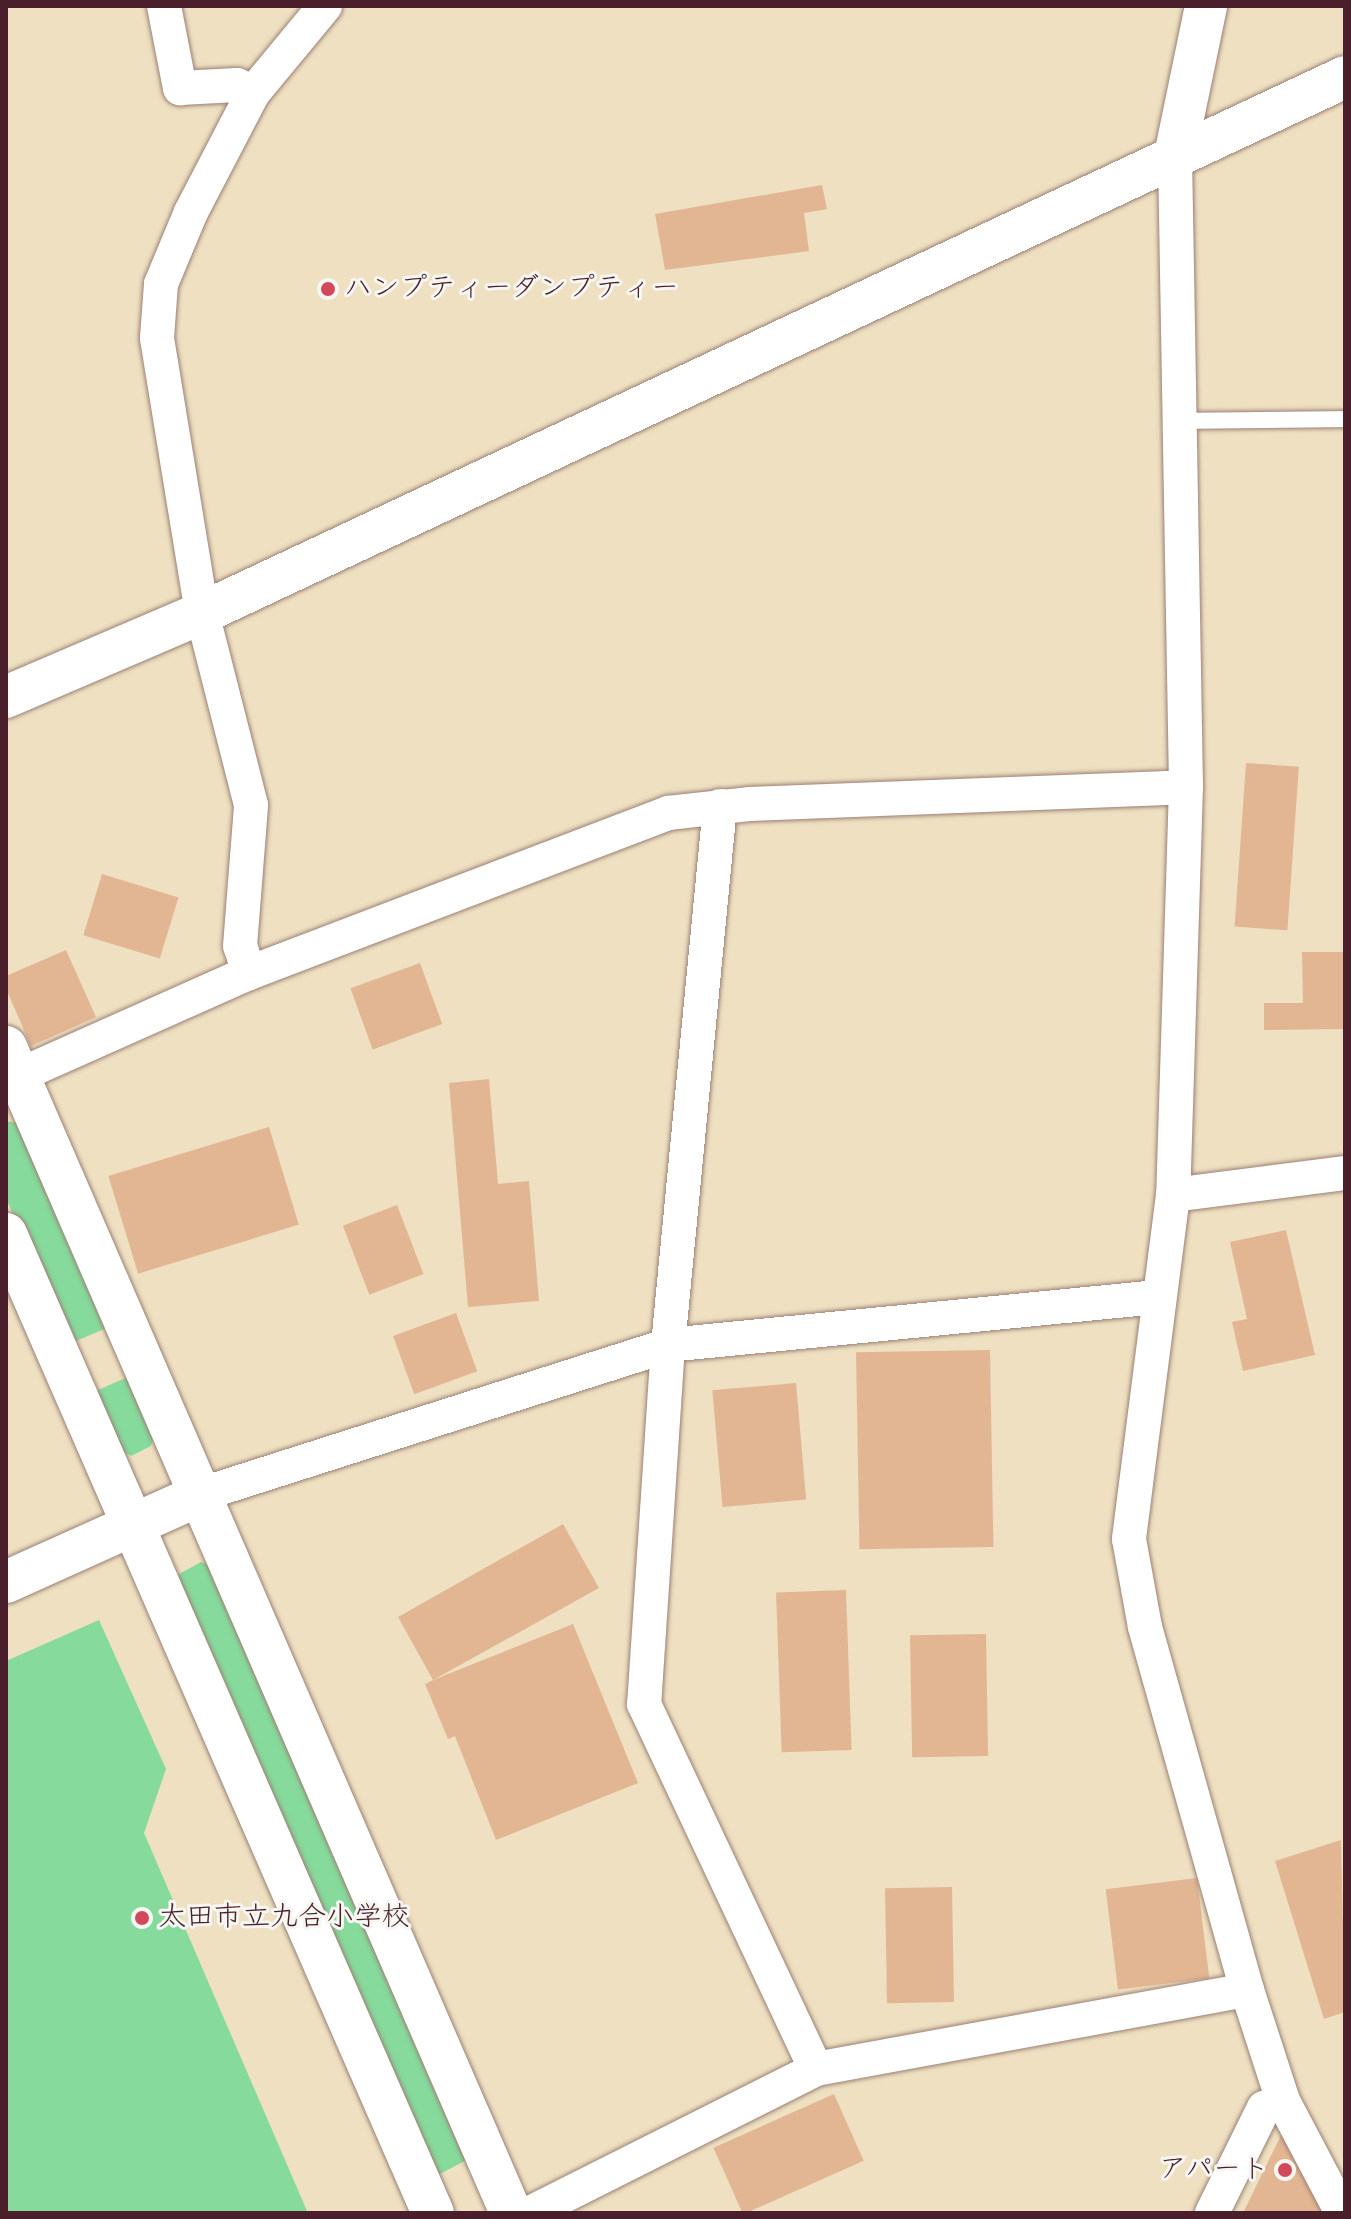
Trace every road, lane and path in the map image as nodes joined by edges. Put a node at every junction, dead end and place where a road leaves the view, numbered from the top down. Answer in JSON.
{"nodes":[{"id":1,"x":164,"y":6,"type":"edge"},
{"id":2,"x":325,"y":6,"type":"edge"},
{"id":3,"x":1206,"y":6,"type":"edge"},
{"id":4,"x":1345,"y":77,"type":"edge"},
{"id":5,"x":253,"y":93,"type":"junction"},
{"id":6,"x":1175,"y":156,"type":"junction"},
{"id":7,"x":1345,"y":419,"type":"edge"},
{"id":8,"x":1181,"y":421,"type":"junction"},
{"id":9,"x":202,"y":613,"type":"junction"},
{"id":10,"x":6,"y":697,"type":"edge"},
{"id":11,"x":1186,"y":787,"type":"junction"},
{"id":12,"x":720,"y":806,"type":"junction"},
{"id":13,"x":249,"y":973,"type":"junction"},
{"id":14,"x":10,"y":1067,"type":"edge"},
{"id":15,"x":1345,"y":1173,"type":"edge"},
{"id":16,"x":1173,"y":1195,"type":"junction"},
{"id":17,"x":6,"y":1234,"type":"edge"},
{"id":18,"x":1157,"y":1297,"type":"junction"},
{"id":19,"x":668,"y":1345,"type":"junction"},
{"id":20,"x":202,"y":1494,"type":"junction"},
{"id":21,"x":133,"y":1525,"type":"junction"},
{"id":22,"x":6,"y":1582,"type":"edge"},
{"id":23,"x":1247,"y":1990,"type":"junction"},
{"id":24,"x":816,"y":2069,"type":"junction"},
{"id":25,"x":1283,"y":2101,"type":"junction"},
{"id":26,"x":433,"y":2213,"type":"edge"},
{"id":27,"x":511,"y":2213,"type":"edge"},
{"id":28,"x":530,"y":2213,"type":"edge"},
{"id":29,"x":1212,"y":2213,"type":"edge"},
{"id":30,"x":1342,"y":2213,"type":"edge"}],
"edges":[{"from":1,"to":5,"type":"street"},
{"from":2,"to":5,"type":"street"},
{"from":3,"to":6,"type":"street"},
{"from":4,"to":6,"type":"street"},
{"from":5,"to":9,"type":"street"},
{"from":6,"to":8,"type":"street"},
{"from":6,"to":9,"type":"street"},
{"from":7,"to":8,"type":"lane"},
{"from":8,"to":11,"type":"street"},
{"from":9,"to":10,"type":"street"},
{"from":9,"to":13,"type":"street"},
{"from":11,"to":12,"type":"street"},
{"from":11,"to":16,"type":"street"},
{"from":12,"to":13,"type":"street"},
{"from":12,"to":19,"type":"street"},
{"from":13,"to":14,"type":"street"},
{"from":14,"to":20,"type":"street"},
{"from":15,"to":16,"type":"street"},
{"from":16,"to":18,"type":"street"},
{"from":17,"to":21,"type":"street"},
{"from":18,"to":19,"type":"street"},
{"from":18,"to":23,"type":"street"},
{"from":19,"to":20,"type":"street"},
{"from":19,"to":24,"type":"street"},
{"from":20,"to":21,"type":"street"},
{"from":20,"to":27,"type":"street"},
{"from":21,"to":22,"type":"street"},
{"from":21,"to":26,"type":"street"},
{"from":23,"to":24,"type":"street"},
{"from":23,"to":25,"type":"street"},
{"from":24,"to":28,"type":"street"},
{"from":25,"to":29,"type":"street"},
{"from":25,"to":30,"type":"street"}]}
